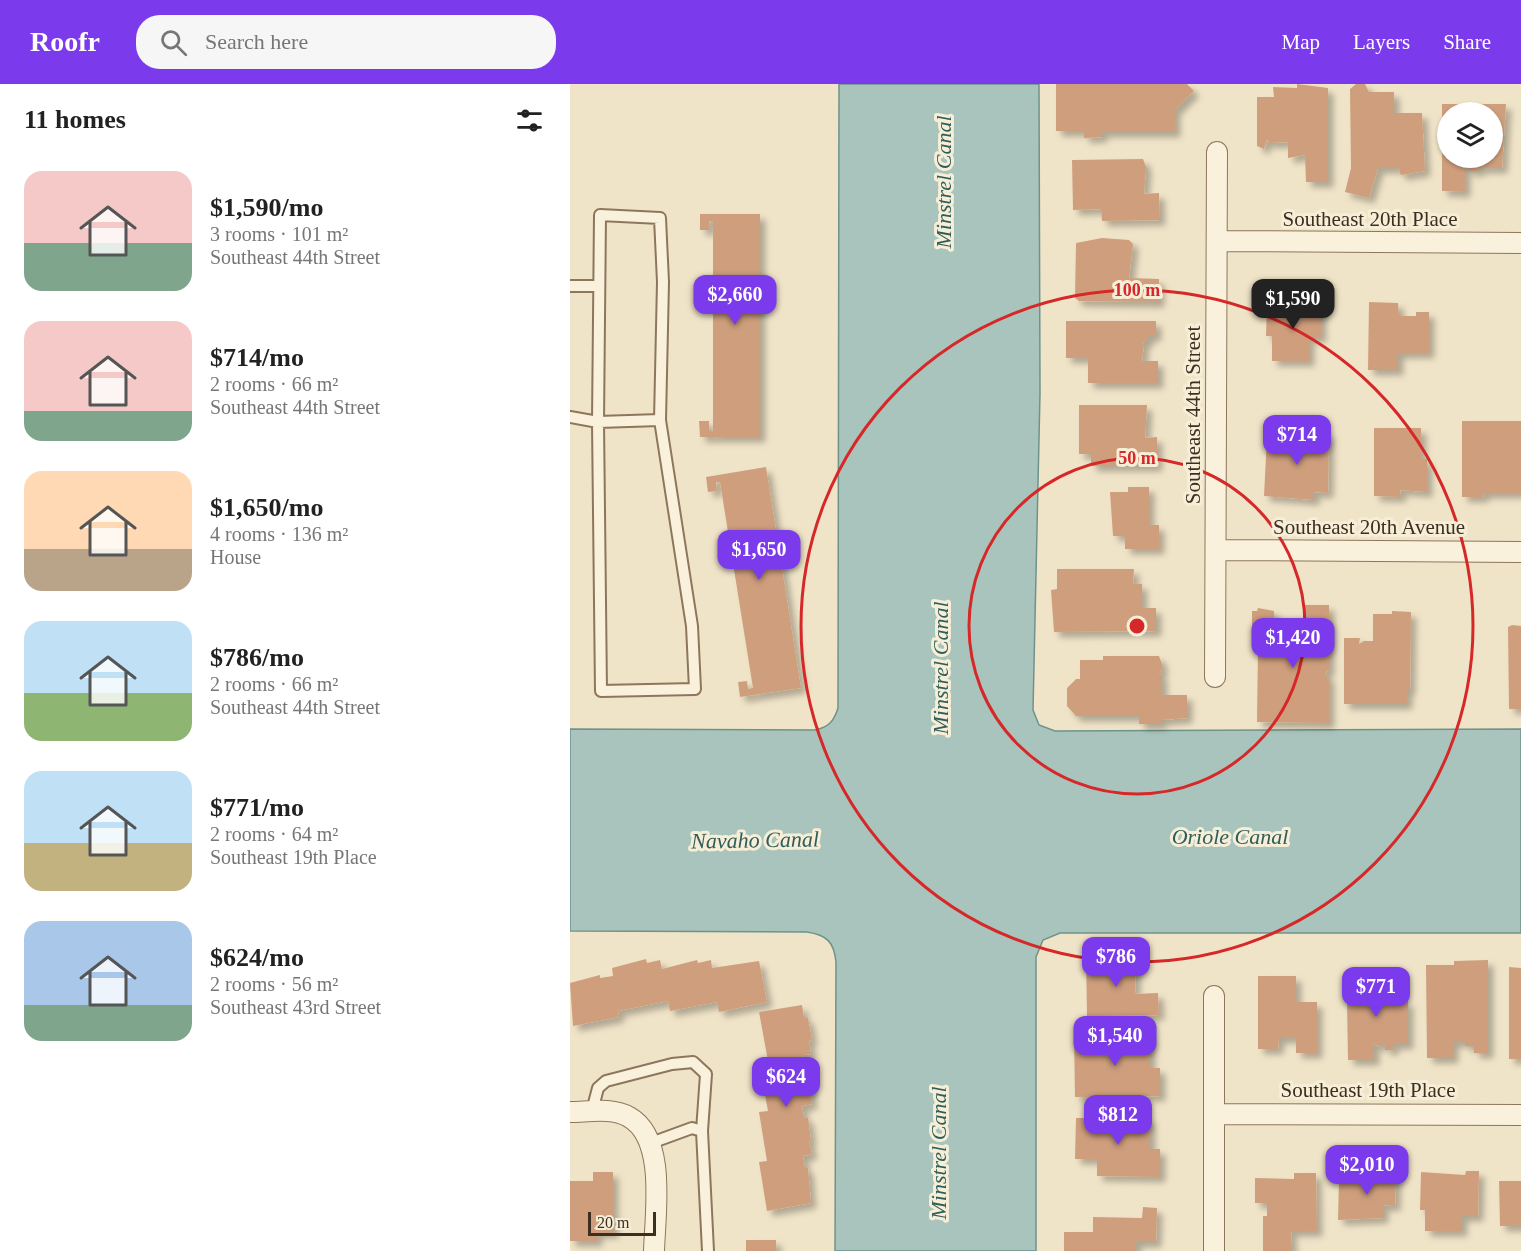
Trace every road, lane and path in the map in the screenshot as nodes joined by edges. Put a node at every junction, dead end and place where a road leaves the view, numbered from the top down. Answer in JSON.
{"nodes":[{"id":1,"x":1217,"y":152,"type":"dead end"},
{"id":2,"x":1218,"y":241,"type":"junction"},
{"id":3,"x":1521,"y":243,"type":"edge"},
{"id":4,"x":570,"y":286,"type":"edge"},
{"id":5,"x":599,"y":286,"type":"junction"},
{"id":6,"x":570,"y":417,"type":"edge"},
{"id":7,"x":660,"y":420,"type":"junction"},
{"id":8,"x":598,"y":422,"type":"junction"},
{"id":9,"x":1217,"y":550,"type":"junction"},
{"id":10,"x":1521,"y":552,"type":"edge"},
{"id":11,"x":1215,"y":677,"type":"dead end"},
{"id":12,"x":1214,"y":996,"type":"dead end"},
{"id":13,"x":570,"y":1112,"type":"edge"},
{"id":14,"x":592,"y":1112,"type":"junction"},
{"id":15,"x":1216,"y":1114,"type":"junction"},
{"id":16,"x":1521,"y":1115,"type":"edge"},
{"id":17,"x":702,"y":1131,"type":"junction"},
{"id":18,"x":647,"y":1137,"type":"junction"},
{"id":19,"x":654,"y":1251,"type":"edge"},
{"id":20,"x":708,"y":1251,"type":"edge"},
{"id":21,"x":1214,"y":1251,"type":"edge"}],
"edges":[{"from":1,"to":2,"type":"street","name":"Southeast 44th Street"},
{"from":2,"to":3,"type":"street","name":"Southeast 20th Place"},
{"from":2,"to":9,"type":"street","name":"Southeast 44th Street"},
{"from":4,"to":5,"type":"lane"},
{"from":5,"to":7,"type":"lane"},
{"from":5,"to":8,"type":"lane"},
{"from":6,"to":8,"type":"lane"},
{"from":7,"to":8,"type":"lane"},
{"from":7,"to":8,"type":"lane"},
{"from":9,"to":10,"type":"street","name":"Southeast 20th Avenue"},
{"from":9,"to":11,"type":"street","name":"Southeast 44th Street"},
{"from":12,"to":15,"type":"street"},
{"from":13,"to":14,"type":"street"},
{"from":14,"to":17,"type":"lane"},
{"from":14,"to":18,"type":"street"},
{"from":15,"to":16,"type":"street","name":"Southeast 19th Place"},
{"from":15,"to":21,"type":"street"},
{"from":17,"to":18,"type":"lane"},
{"from":17,"to":20,"type":"lane"},
{"from":18,"to":19,"type":"street"}]}
